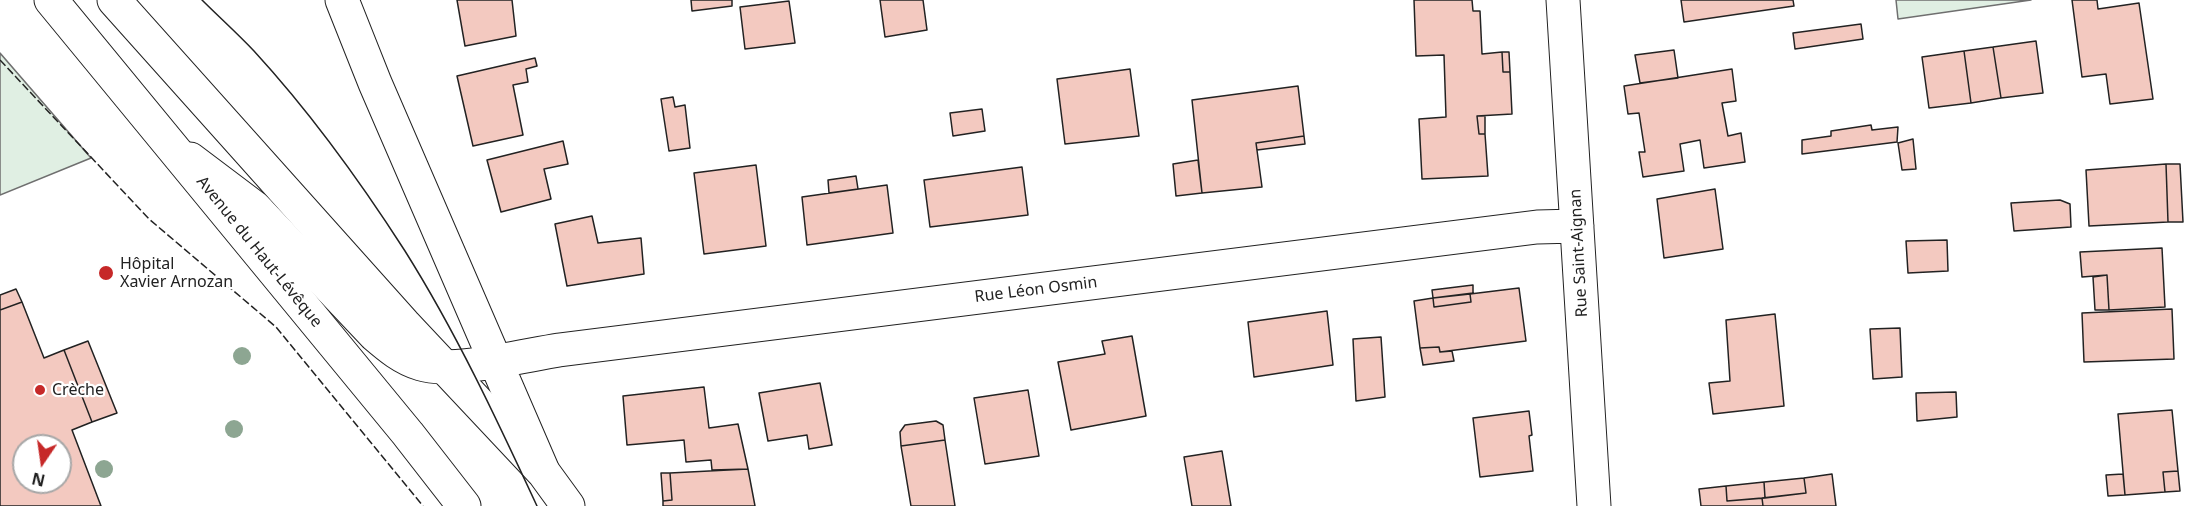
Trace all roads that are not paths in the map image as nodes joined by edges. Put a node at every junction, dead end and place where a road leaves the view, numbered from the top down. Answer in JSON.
{"nodes":[{"id":1,"x":51,"y":0,"type":"edge"},
{"id":2,"x":114,"y":0,"type":"edge"},
{"id":3,"x":342,"y":0,"type":"edge"},
{"id":4,"x":1563,"y":0,"type":"edge"},
{"id":5,"x":171,"y":144,"type":"junction"},
{"id":6,"x":1577,"y":226,"type":"junction"},
{"id":7,"x":496,"y":360,"type":"junction"},
{"id":8,"x":445,"y":368,"type":"junction"},
{"id":9,"x":544,"y":473,"type":"junction"},
{"id":10,"x":464,"y":506,"type":"edge"},
{"id":11,"x":568,"y":506,"type":"edge"},
{"id":12,"x":1594,"y":506,"type":"edge"}],
"edges":[{"from":1,"to":5,"type":"street","name":"Avenue du Haut-Lévêque"},
{"from":2,"to":8,"type":"street"},
{"from":3,"to":7,"type":"street"},
{"from":4,"to":6,"type":"street","name":"Rue Saint-Aignan"},
{"from":5,"to":8,"type":"street"},
{"from":5,"to":10,"type":"street","name":"Avenue du Haut-Lévêque"},
{"from":6,"to":7,"type":"street","name":"Rue Léon Osmin"},
{"from":6,"to":12,"type":"street","name":"Rue Saint-Aignan"},
{"from":7,"to":8,"type":"street","name":"Rue Léon Osmin"},
{"from":7,"to":9,"type":"street"},
{"from":8,"to":9,"type":"street"},
{"from":9,"to":11,"type":"street"}]}
